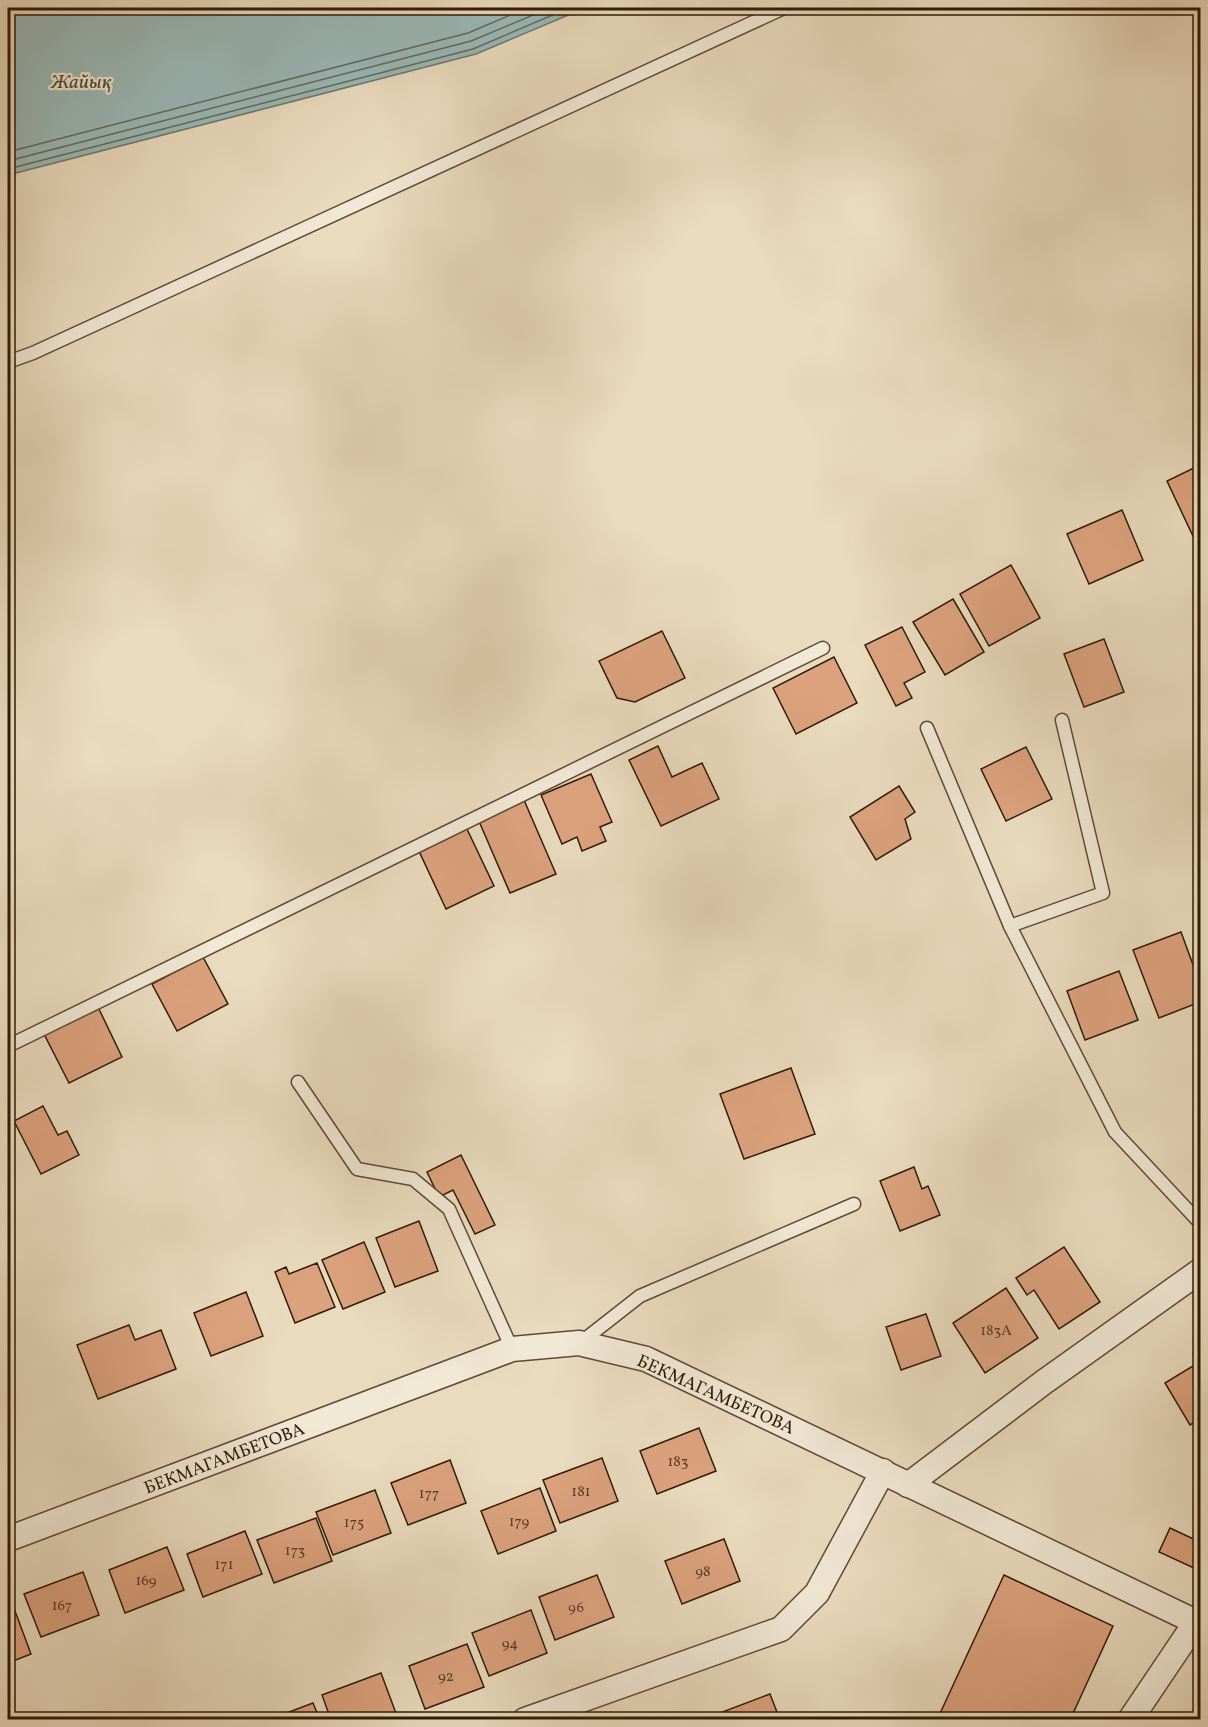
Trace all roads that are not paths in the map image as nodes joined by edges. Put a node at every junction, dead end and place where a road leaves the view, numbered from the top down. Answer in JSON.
{"nodes":[{"id":1,"x":784,"y":8,"type":"edge"},
{"id":2,"x":8,"y":362,"type":"edge"},
{"id":3,"x":823,"y":648,"type":"dead end"},
{"id":4,"x":1062,"y":720,"type":"dead end"},
{"id":5,"x":927,"y":728,"type":"dead end"},
{"id":6,"x":1010,"y":926,"type":"junction"},
{"id":7,"x":8,"y":1046,"type":"edge"},
{"id":8,"x":298,"y":1082,"type":"dead end"},
{"id":9,"x":854,"y":1204,"type":"dead end"},
{"id":10,"x":1200,"y":1223,"type":"edge"},
{"id":11,"x":1200,"y":1271,"type":"edge"},
{"id":12,"x":579,"y":1343,"type":"junction"},
{"id":13,"x":512,"y":1349,"type":"junction"},
{"id":14,"x":883,"y":1471,"type":"junction"},
{"id":15,"x":908,"y":1485,"type":"junction"},
{"id":16,"x":8,"y":1539,"type":"edge"},
{"id":17,"x":1198,"y":1623,"type":"edge"},
{"id":18,"x":525,"y":1719,"type":"edge"},
{"id":19,"x":1130,"y":1719,"type":"edge"}],
"edges":[{"from":1,"to":2,"type":"lane"},
{"from":3,"to":7,"type":"lane"},
{"from":4,"to":6,"type":"lane"},
{"from":5,"to":6,"type":"lane"},
{"from":6,"to":10,"type":"lane"},
{"from":8,"to":13,"type":"lane"},
{"from":9,"to":12,"type":"lane"},
{"from":11,"to":15,"type":"street"},
{"from":12,"to":13,"type":"street","name":"БЕКМАГАМБЕТОВА"},
{"from":12,"to":14,"type":"street","name":"БЕКМАГАМБЕТОВА"},
{"from":13,"to":16,"type":"street","name":"БЕКМАГАМБЕТОВА"},
{"from":14,"to":15,"type":"street","name":"БЕКМАГАМБЕТОВА"},
{"from":14,"to":18,"type":"street"},
{"from":15,"to":17,"type":"street","name":"БЕКМАГАМБЕТОВА"},
{"from":17,"to":19,"type":"street"}]}
